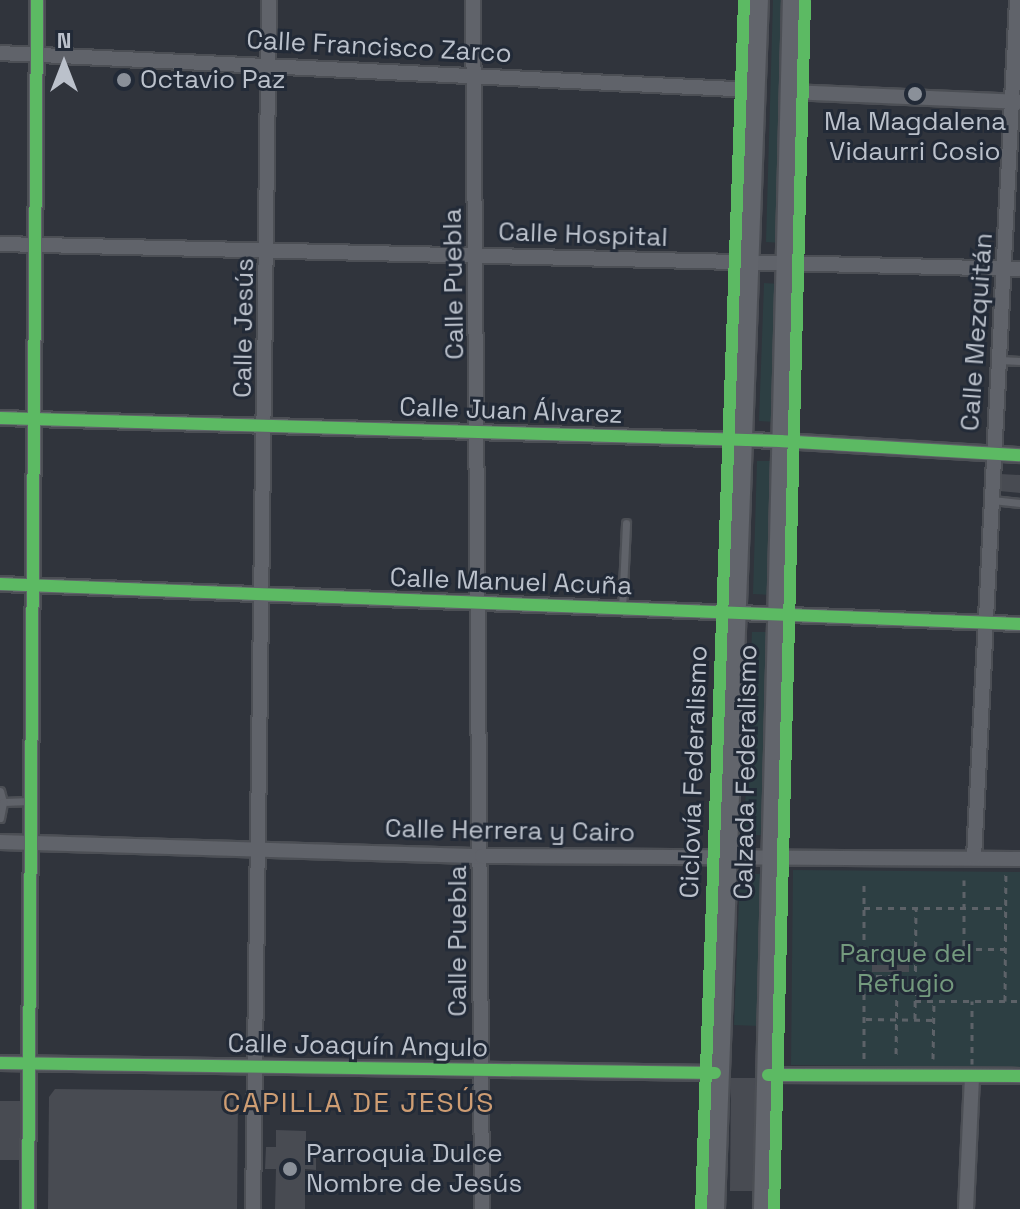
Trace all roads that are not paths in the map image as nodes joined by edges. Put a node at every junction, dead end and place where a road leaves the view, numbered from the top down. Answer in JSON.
{"nodes":[{"id":1,"x":37,"y":0,"type":"edge"},
{"id":2,"x":269,"y":0,"type":"edge"},
{"id":3,"x":473,"y":0,"type":"edge"},
{"id":4,"x":757,"y":0,"type":"edge"},
{"id":5,"x":794,"y":0,"type":"edge"},
{"id":6,"x":1017,"y":0,"type":"edge"},
{"id":7,"x":0,"y":53,"type":"edge"},
{"id":8,"x":37,"y":55,"type":"junction"},
{"id":9,"x":268,"y":66,"type":"junction"},
{"id":10,"x":474,"y":75,"type":"junction"},
{"id":11,"x":755,"y":90,"type":"junction"},
{"id":12,"x":791,"y":92,"type":"junction"},
{"id":13,"x":1016,"y":102,"type":"edge"},
{"id":14,"x":0,"y":244,"type":"edge"},
{"id":15,"x":36,"y":245,"type":"junction"},
{"id":16,"x":268,"y":251,"type":"junction"},
{"id":17,"x":476,"y":256,"type":"junction"},
{"id":18,"x":750,"y":263,"type":"junction"},
{"id":19,"x":786,"y":264,"type":"junction"},
{"id":20,"x":1013,"y":268,"type":"edge"},
{"id":21,"x":999,"y":360,"type":"junction"},
{"id":22,"x":1020,"y":361,"type":"edge"},
{"id":23,"x":0,"y":418,"type":"edge"},
{"id":24,"x":36,"y":419,"type":"junction"},
{"id":25,"x":265,"y":426,"type":"junction"},
{"id":26,"x":477,"y":431,"type":"junction"},
{"id":27,"x":744,"y":440,"type":"junction"},
{"id":28,"x":781,"y":441,"type":"junction"},
{"id":29,"x":993,"y":453,"type":"junction"},
{"id":30,"x":1020,"y":455,"type":"edge"},
{"id":31,"x":990,"y":500,"type":"junction"},
{"id":32,"x":1020,"y":503,"type":"edge"},
{"id":33,"x":626,"y":523,"type":"dead end"},
{"id":34,"x":0,"y":584,"type":"edge"},
{"id":35,"x":35,"y":585,"type":"junction"},
{"id":36,"x":264,"y":595,"type":"junction"},
{"id":37,"x":480,"y":603,"type":"junction"},
{"id":38,"x":622,"y":609,"type":"junction"},
{"id":39,"x":735,"y":613,"type":"junction"},
{"id":40,"x":777,"y":615,"type":"junction"},
{"id":41,"x":981,"y":623,"type":"junction"},
{"id":42,"x":1020,"y":624,"type":"edge"},
{"id":43,"x":0,"y":791,"type":"edge"},
{"id":44,"x":33,"y":800,"type":"junction"},
{"id":45,"x":3,"y":802,"type":"junction"},
{"id":46,"x":0,"y":818,"type":"edge"},
{"id":47,"x":0,"y":842,"type":"edge"},
{"id":48,"x":33,"y":843,"type":"junction"},
{"id":49,"x":260,"y":850,"type":"junction"},
{"id":50,"x":482,"y":856,"type":"junction"},
{"id":51,"x":724,"y":858,"type":"junction"},
{"id":52,"x":974,"y":858,"type":"junction"},
{"id":53,"x":771,"y":859,"type":"junction"},
{"id":54,"x":1013,"y":859,"type":"edge"},
{"id":55,"x":0,"y":1063,"type":"edge"},
{"id":56,"x":30,"y":1063,"type":"junction"},
{"id":57,"x":256,"y":1066,"type":"junction"},
{"id":58,"x":483,"y":1070,"type":"junction"},
{"id":59,"x":715,"y":1073,"type":"junction"},
{"id":60,"x":768,"y":1075,"type":"junction"},
{"id":61,"x":972,"y":1076,"type":"junction"},
{"id":62,"x":1020,"y":1076,"type":"edge"},
{"id":63,"x":28,"y":1209,"type":"edge"},
{"id":64,"x":253,"y":1209,"type":"edge"},
{"id":65,"x":482,"y":1209,"type":"edge"},
{"id":66,"x":713,"y":1209,"type":"edge"},
{"id":67,"x":765,"y":1209,"type":"edge"},
{"id":68,"x":966,"y":1209,"type":"edge"}],
"edges":[{"from":1,"to":8,"type":"street"},
{"from":2,"to":9,"type":"street","name":"Calle Jesús"},
{"from":3,"to":10,"type":"street","name":"Calle Puebla"},
{"from":4,"to":11,"type":"main road","name":"Calzada Federalismo"},
{"from":5,"to":12,"type":"main road","name":"Calzada Federalismo"},
{"from":6,"to":13,"type":"street","name":"Calle Mezquitán"},
{"from":7,"to":8,"type":"street","name":"Calle Francisco Zarco"},
{"from":8,"to":9,"type":"street","name":"Calle Francisco Zarco"},
{"from":8,"to":15,"type":"street"},
{"from":9,"to":10,"type":"street","name":"Calle Francisco Zarco"},
{"from":9,"to":16,"type":"street","name":"Calle Jesús"},
{"from":10,"to":11,"type":"street","name":"Calle Francisco Zarco"},
{"from":10,"to":17,"type":"street","name":"Calle Puebla"},
{"from":11,"to":18,"type":"main road","name":"Calzada Federalismo"},
{"from":12,"to":13,"type":"street"},
{"from":12,"to":19,"type":"main road","name":"Calzada Federalismo"},
{"from":13,"to":20,"type":"street","name":"Calle Mezquitán"},
{"from":14,"to":15,"type":"street","name":"Calle Hospital"},
{"from":15,"to":16,"type":"street","name":"Calle Hospital"},
{"from":15,"to":24,"type":"street"},
{"from":16,"to":17,"type":"street","name":"Calle Hospital"},
{"from":16,"to":25,"type":"street","name":"Calle Jesús"},
{"from":17,"to":18,"type":"street","name":"Calle Hospital"},
{"from":17,"to":26,"type":"street","name":"Calle Puebla"},
{"from":18,"to":19,"type":"street","name":"Calle Hospital"},
{"from":18,"to":27,"type":"main road","name":"Calzada Federalismo"},
{"from":19,"to":20,"type":"street","name":"Calle Hospital"},
{"from":19,"to":28,"type":"main road","name":"Calzada Federalismo"},
{"from":20,"to":21,"type":"street","name":"Calle Mezquitán"},
{"from":21,"to":22,"type":"lane"},
{"from":21,"to":29,"type":"street","name":"Calle Mezquitán"},
{"from":23,"to":24,"type":"street","name":"Calle Juan Álvarez"},
{"from":24,"to":25,"type":"street","name":"Calle Juan Álvarez"},
{"from":24,"to":35,"type":"street"},
{"from":25,"to":26,"type":"street","name":"Calle Juan Álvarez"},
{"from":25,"to":36,"type":"street","name":"Calle Jesús"},
{"from":26,"to":27,"type":"street","name":"Calle Juan Álvarez"},
{"from":26,"to":37,"type":"street","name":"Calle Puebla"},
{"from":27,"to":28,"type":"street","name":"Calle Juan Álvarez"},
{"from":27,"to":39,"type":"main road","name":"Calzada Federalismo"},
{"from":28,"to":29,"type":"street","name":"Calle Juan Álvarez"},
{"from":28,"to":40,"type":"main road","name":"Calzada Federalismo"},
{"from":29,"to":30,"type":"street","name":"Calle Juan Álvarez"},
{"from":29,"to":31,"type":"street","name":"Calle Mezquitán"},
{"from":31,"to":32,"type":"lane"},
{"from":31,"to":41,"type":"street","name":"Calle Mezquitán"},
{"from":33,"to":38,"type":"lane"},
{"from":34,"to":35,"type":"street","name":"Calle Manuel Acuña"},
{"from":35,"to":36,"type":"street","name":"Calle Manuel Acuña"},
{"from":35,"to":44,"type":"street"},
{"from":36,"to":37,"type":"street","name":"Calle Manuel Acuña"},
{"from":36,"to":49,"type":"street","name":"Calle Jesús"},
{"from":37,"to":38,"type":"street","name":"Calle Manuel Acuña"},
{"from":37,"to":50,"type":"street","name":"Calle Puebla"},
{"from":38,"to":39,"type":"street","name":"Calle Manuel Acuña"},
{"from":39,"to":40,"type":"street","name":"Calle Manuel Acuña"},
{"from":39,"to":51,"type":"main road","name":"Calzada Federalismo"},
{"from":40,"to":41,"type":"street","name":"Calle Manuel Acuña"},
{"from":40,"to":53,"type":"main road","name":"Calzada Federalismo"},
{"from":41,"to":42,"type":"street","name":"Calle Manuel Acuña"},
{"from":41,"to":52,"type":"street","name":"Calle Mezquitán"},
{"from":43,"to":45,"type":"lane"},
{"from":44,"to":45,"type":"lane"},
{"from":44,"to":48,"type":"street"},
{"from":45,"to":46,"type":"lane"},
{"from":47,"to":48,"type":"street","name":"Calle Herrera y Cairo"},
{"from":48,"to":49,"type":"street","name":"Calle Herrera y Cairo"},
{"from":48,"to":56,"type":"street"},
{"from":49,"to":50,"type":"street","name":"Calle Herrera y Cairo"},
{"from":49,"to":57,"type":"street","name":"Calle Jesús"},
{"from":50,"to":51,"type":"street","name":"Calle Herrera y Cairo"},
{"from":50,"to":58,"type":"street","name":"Calle Puebla"},
{"from":51,"to":53,"type":"street","name":"Calle Herrera y Cairo"},
{"from":51,"to":59,"type":"main road","name":"Calzada Federalismo"},
{"from":52,"to":53,"type":"street","name":"Calle Herrera y Cairo"},
{"from":52,"to":54,"type":"street","name":"Calle Herrera y Cairo"},
{"from":53,"to":60,"type":"main road","name":"Calzada Federalismo"},
{"from":55,"to":56,"type":"street","name":"Calle Joaquín Angulo"},
{"from":56,"to":57,"type":"street","name":"Calle Joaquín Angulo"},
{"from":56,"to":63,"type":"street"},
{"from":57,"to":58,"type":"street","name":"Calle Joaquín Angulo"},
{"from":57,"to":64,"type":"street","name":"Calle Jesús"},
{"from":58,"to":59,"type":"street","name":"Calle Joaquín Angulo"},
{"from":58,"to":65,"type":"street","name":"Calle Puebla"},
{"from":59,"to":66,"type":"main road","name":"Calzada Federalismo"},
{"from":60,"to":61,"type":"street"},
{"from":60,"to":67,"type":"main road","name":"Calzada Federalismo"},
{"from":61,"to":62,"type":"street"},
{"from":61,"to":68,"type":"street"}]}
